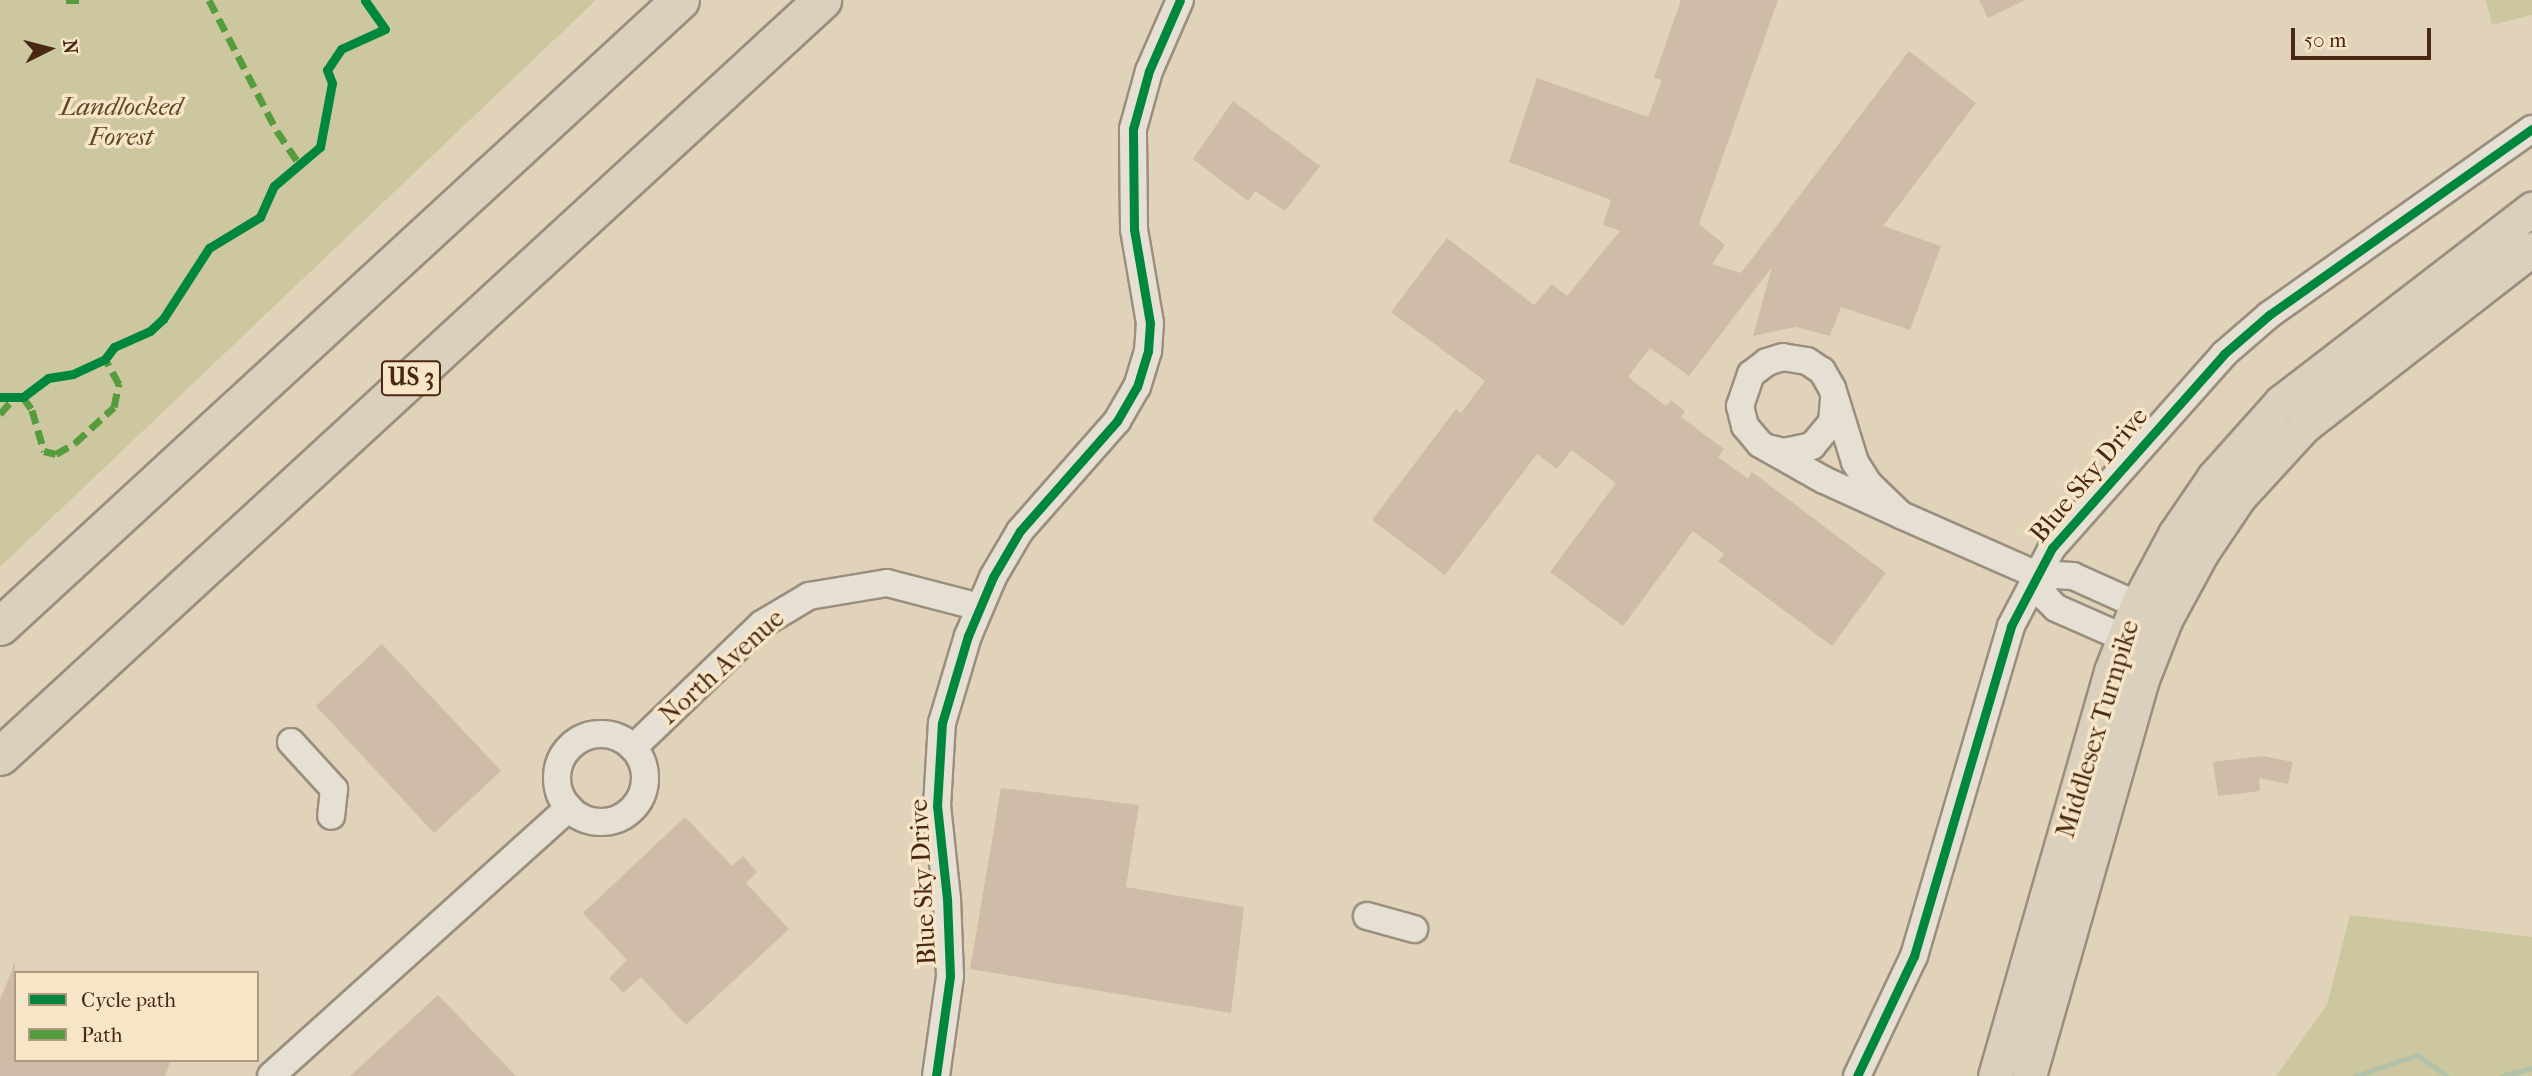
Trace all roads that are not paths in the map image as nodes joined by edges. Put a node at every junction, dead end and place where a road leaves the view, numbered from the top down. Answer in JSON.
{"nodes":[{"id":1,"x":680,"y":0,"type":"edge"},
{"id":2,"x":822,"y":0,"type":"edge"},
{"id":3,"x":1180,"y":0,"type":"edge"},
{"id":4,"x":2532,"y":129,"type":"edge"},
{"id":5,"x":2532,"y":209,"type":"edge"},
{"id":6,"x":2532,"y":249,"type":"edge"},
{"id":7,"x":1834,"y":396,"type":"junction"},
{"id":8,"x":1760,"y":443,"type":"junction"},
{"id":9,"x":1901,"y":515,"type":"junction"},
{"id":10,"x":2035,"y":575,"type":"junction"},
{"id":11,"x":979,"y":607,"type":"junction"},
{"id":12,"x":2152,"y":612,"type":"junction"},
{"id":13,"x":0,"y":626,"type":"edge"},
{"id":14,"x":2138,"y":644,"type":"junction"},
{"id":15,"x":291,"y":741,"type":"dead end"},
{"id":16,"x":633,"y":748,"type":"junction"},
{"id":17,"x":0,"y":756,"type":"edge"},
{"id":18,"x":569,"y":808,"type":"junction"},
{"id":19,"x":331,"y":816,"type":"dead end"},
{"id":20,"x":1367,"y":916,"type":"dead end"},
{"id":21,"x":1414,"y":929,"type":"dead end"},
{"id":22,"x":271,"y":1076,"type":"edge"},
{"id":23,"x":936,"y":1076,"type":"edge"},
{"id":24,"x":1857,"y":1076,"type":"edge"},
{"id":25,"x":1995,"y":1076,"type":"edge"},
{"id":26,"x":2029,"y":1076,"type":"edge"}],
"edges":[{"from":1,"to":13,"type":"highway"},
{"from":2,"to":17,"type":"highway","number":"US 3"},
{"from":3,"to":11,"type":"street","name":"Blue Sky Drive"},
{"from":4,"to":10,"type":"street","name":"Blue Sky Drive"},
{"from":5,"to":12,"type":"main road","name":"Middlesex Turnpike"},
{"from":6,"to":12,"type":"main road","name":"Middlesex Turnpike"},
{"from":7,"to":8,"type":"street"},
{"from":7,"to":8,"type":"street","name":"Blue Sky Drive"},
{"from":7,"to":9,"type":"street","name":"Blue Sky Drive"},
{"from":8,"to":9,"type":"street","name":"Blue Sky Drive"},
{"from":9,"to":10,"type":"street","name":"Blue Sky Drive"},
{"from":10,"to":12,"type":"street","name":"Blue Sky Drive"},
{"from":10,"to":14,"type":"street","name":"Blue Sky Drive"},
{"from":10,"to":24,"type":"street","name":"Blue Sky Drive"},
{"from":11,"to":16,"type":"street","name":"North Avenue"},
{"from":11,"to":23,"type":"street","name":"Blue Sky Drive"},
{"from":12,"to":14,"type":"main road","name":"Middlesex Turnpike"},
{"from":14,"to":25,"type":"main road","name":"Middlesex Turnpike"},
{"from":14,"to":26,"type":"main road","name":"Middlesex Turnpike"},
{"from":15,"to":19,"type":"street"},
{"from":16,"to":18,"type":"street"},
{"from":16,"to":18,"type":"street"},
{"from":18,"to":22,"type":"street"},
{"from":20,"to":21,"type":"street"}]}
